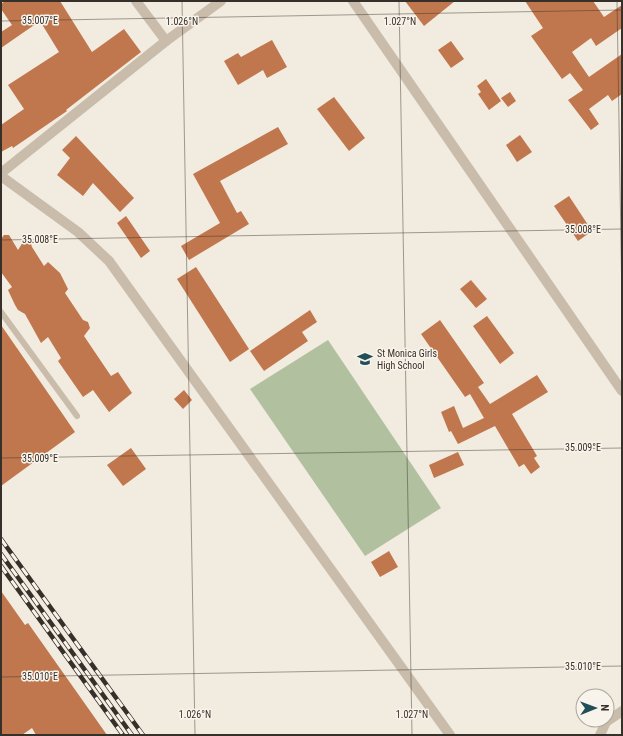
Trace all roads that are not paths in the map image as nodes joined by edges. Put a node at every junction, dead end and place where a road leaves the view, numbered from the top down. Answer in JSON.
{"nodes":[{"id":1,"x":136,"y":1,"type":"edge"},
{"id":2,"x":221,"y":1,"type":"edge"},
{"id":3,"x":353,"y":1,"type":"edge"},
{"id":4,"x":166,"y":41,"type":"junction"},
{"id":5,"x":1,"y":174,"type":"edge"},
{"id":6,"x":1,"y":312,"type":"edge"},
{"id":7,"x":622,"y":391,"type":"edge"},
{"id":8,"x":77,"y":416,"type":"dead end"},
{"id":9,"x":622,"y":711,"type":"edge"},
{"id":10,"x":450,"y":735,"type":"edge"},
{"id":11,"x":600,"y":735,"type":"edge"}],
"edges":[{"from":1,"to":4,"type":"street"},
{"from":2,"to":4,"type":"street"},
{"from":3,"to":7,"type":"street"},
{"from":4,"to":5,"type":"street"},
{"from":5,"to":10,"type":"street"},
{"from":6,"to":8,"type":"lane"},
{"from":9,"to":11,"type":"street"}]}
